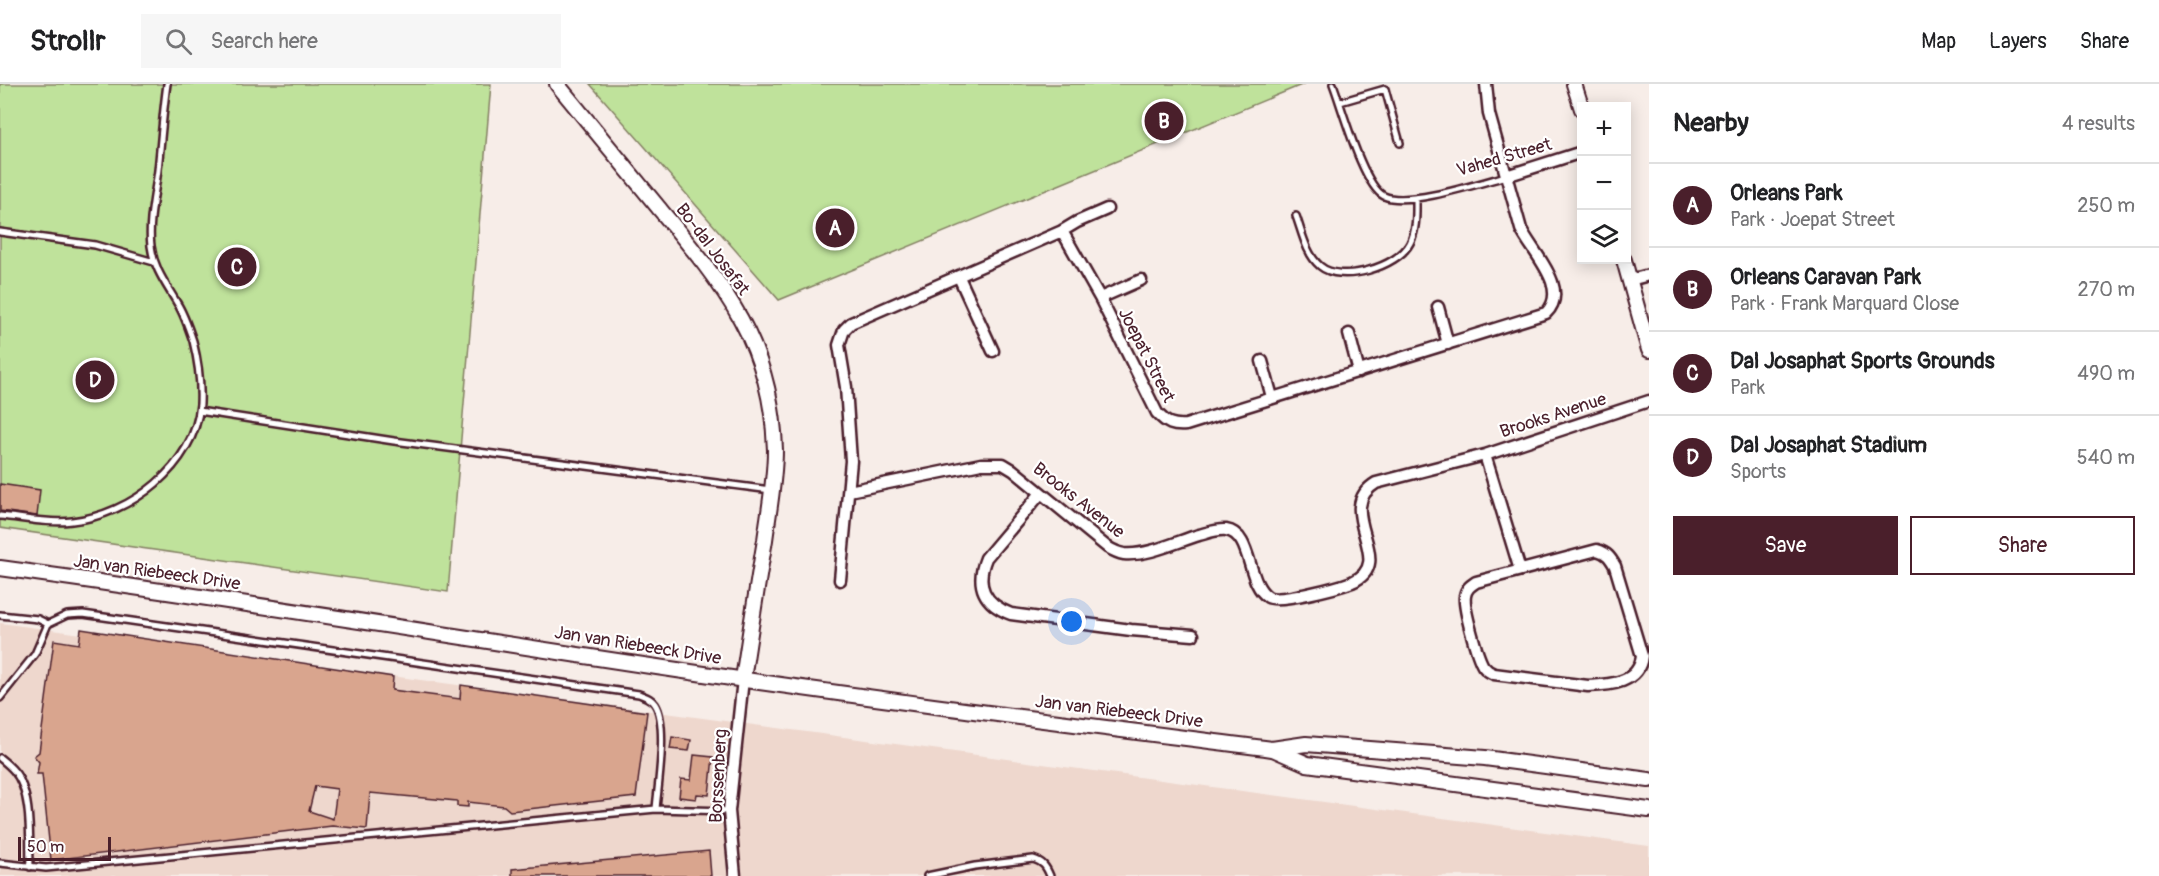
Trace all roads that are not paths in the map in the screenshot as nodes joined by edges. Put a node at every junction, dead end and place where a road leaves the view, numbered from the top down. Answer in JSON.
{"nodes":[{"id":1,"x":167,"y":84,"type":"edge"},
{"id":2,"x":557,"y":84,"type":"edge"},
{"id":3,"x":1333,"y":84,"type":"edge"},
{"id":4,"x":1486,"y":84,"type":"edge"},
{"id":5,"x":1574,"y":84,"type":"edge"},
{"id":6,"x":1384,"y":87,"type":"edge"},
{"id":7,"x":1340,"y":102,"type":"junction"},
{"id":8,"x":1579,"y":102,"type":"edge"},
{"id":9,"x":1401,"y":143,"type":"dead end"},
{"id":10,"x":1577,"y":153,"type":"edge"},
{"id":11,"x":1506,"y":176,"type":"junction"},
{"id":12,"x":1416,"y":198,"type":"junction"},
{"id":13,"x":1107,"y":209,"type":"dead end"},
{"id":14,"x":1296,"y":216,"type":"dead end"},
{"id":15,"x":0,"y":231,"type":"edge"},
{"id":16,"x":1062,"y":231,"type":"junction"},
{"id":17,"x":154,"y":262,"type":"junction"},
{"id":18,"x":1625,"y":264,"type":"edge"},
{"id":19,"x":1649,"y":275,"type":"edge"},
{"id":20,"x":959,"y":277,"type":"junction"},
{"id":21,"x":1141,"y":280,"type":"dead end"},
{"id":22,"x":1630,"y":280,"type":"junction"},
{"id":23,"x":1100,"y":298,"type":"junction"},
{"id":24,"x":1438,"y":307,"type":"dead end"},
{"id":25,"x":1349,"y":334,"type":"dead end"},
{"id":26,"x":1448,"y":344,"type":"junction"},
{"id":27,"x":1649,"y":350,"type":"edge"},
{"id":28,"x":993,"y":351,"type":"dead end"},
{"id":29,"x":1262,"y":361,"type":"dead end"},
{"id":30,"x":1359,"y":372,"type":"junction"},
{"id":31,"x":1272,"y":397,"type":"junction"},
{"id":32,"x":1649,"y":401,"type":"edge"},
{"id":33,"x":199,"y":411,"type":"junction"},
{"id":34,"x":1485,"y":455,"type":"junction"},
{"id":35,"x":772,"y":490,"type":"junction"},
{"id":36,"x":849,"y":491,"type":"junction"},
{"id":37,"x":1041,"y":493,"type":"junction"},
{"id":38,"x":0,"y":516,"type":"edge"},
{"id":39,"x":0,"y":568,"type":"edge"},
{"id":40,"x":1520,"y":570,"type":"junction"},
{"id":41,"x":840,"y":580,"type":"dead end"},
{"id":42,"x":0,"y":615,"type":"edge"},
{"id":43,"x":48,"y":624,"type":"junction"},
{"id":44,"x":1193,"y":635,"type":"dead end"},
{"id":45,"x":743,"y":679,"type":"junction"},
{"id":46,"x":0,"y":698,"type":"edge"},
{"id":47,"x":1272,"y":748,"type":"junction"},
{"id":48,"x":0,"y":759,"type":"edge"},
{"id":49,"x":1649,"y":780,"type":"edge"},
{"id":50,"x":656,"y":809,"type":"junction"},
{"id":51,"x":1649,"y":810,"type":"edge"},
{"id":52,"x":729,"y":811,"type":"junction"},
{"id":53,"x":0,"y":863,"type":"edge"},
{"id":54,"x":30,"y":867,"type":"junction"},
{"id":55,"x":934,"y":875,"type":"edge"},
{"id":56,"x":735,"y":876,"type":"edge"},
{"id":57,"x":927,"y":876,"type":"edge"},
{"id":58,"x":1050,"y":876,"type":"edge"}],
"edges":[{"from":1,"to":17,"type":"lane"},
{"from":2,"to":35,"type":"main road","name":"Bo-dal Josafat"},
{"from":3,"to":7,"type":"lane","name":"Vahed Street"},
{"from":4,"to":11,"type":"street","name":"Joepat Street"},
{"from":5,"to":8,"type":"main road"},
{"from":6,"to":7,"type":"lane"},
{"from":6,"to":9,"type":"lane"},
{"from":7,"to":12,"type":"lane","name":"Vahed Street"},
{"from":10,"to":11,"type":"street","name":"Vahed Street"},
{"from":11,"to":12,"type":"lane","name":"Vahed Street"},
{"from":11,"to":26,"type":"street","name":"Joepat Street"},
{"from":12,"to":14,"type":"lane"},
{"from":13,"to":16,"type":"street"},
{"from":15,"to":17,"type":"lane"},
{"from":16,"to":20,"type":"street"},
{"from":16,"to":23,"type":"street","name":"Joepat Street"},
{"from":17,"to":33,"type":"lane"},
{"from":18,"to":22,"type":"main road"},
{"from":19,"to":22,"type":"street"},
{"from":20,"to":28,"type":"street"},
{"from":20,"to":36,"type":"street"},
{"from":21,"to":23,"type":"street"},
{"from":22,"to":27,"type":"main road"},
{"from":23,"to":31,"type":"street","name":"Joepat Street"},
{"from":24,"to":26,"type":"street"},
{"from":25,"to":30,"type":"street"},
{"from":26,"to":30,"type":"street","name":"Joepat Street"},
{"from":29,"to":31,"type":"street"},
{"from":30,"to":31,"type":"street","name":"Joepat Street"},
{"from":32,"to":34,"type":"street","name":"Brooks Avenue"},
{"from":33,"to":35,"type":"lane"},
{"from":33,"to":38,"type":"lane"},
{"from":34,"to":37,"type":"street","name":"Brooks Avenue"},
{"from":34,"to":40,"type":"street"},
{"from":35,"to":45,"type":"main road","name":"Bo-dal Josafat"},
{"from":36,"to":37,"type":"street","name":"Brooks Avenue"},
{"from":36,"to":41,"type":"street"},
{"from":37,"to":44,"type":"street"},
{"from":39,"to":45,"type":"main road","name":"Jan van Riebeeck Drive"},
{"from":40,"to":40,"type":"street"},
{"from":42,"to":43,"type":"lane"},
{"from":43,"to":46,"type":"lane"},
{"from":43,"to":50,"type":"lane"},
{"from":45,"to":47,"type":"main road","name":"Jan van Riebeeck Drive"},
{"from":45,"to":52,"type":"street","name":"Borssenberg"},
{"from":47,"to":49,"type":"main road","name":"Jan van Riebeeck Drive"},
{"from":47,"to":51,"type":"main road","name":"Jan van Riebeeck Drive"},
{"from":48,"to":54,"type":"lane"},
{"from":50,"to":52,"type":"lane"},
{"from":50,"to":54,"type":"lane"},
{"from":52,"to":56,"type":"street","name":"Borssenberg"},
{"from":53,"to":54,"type":"lane"},
{"from":55,"to":57,"type":"lane"},
{"from":55,"to":58,"type":"lane"}]}
